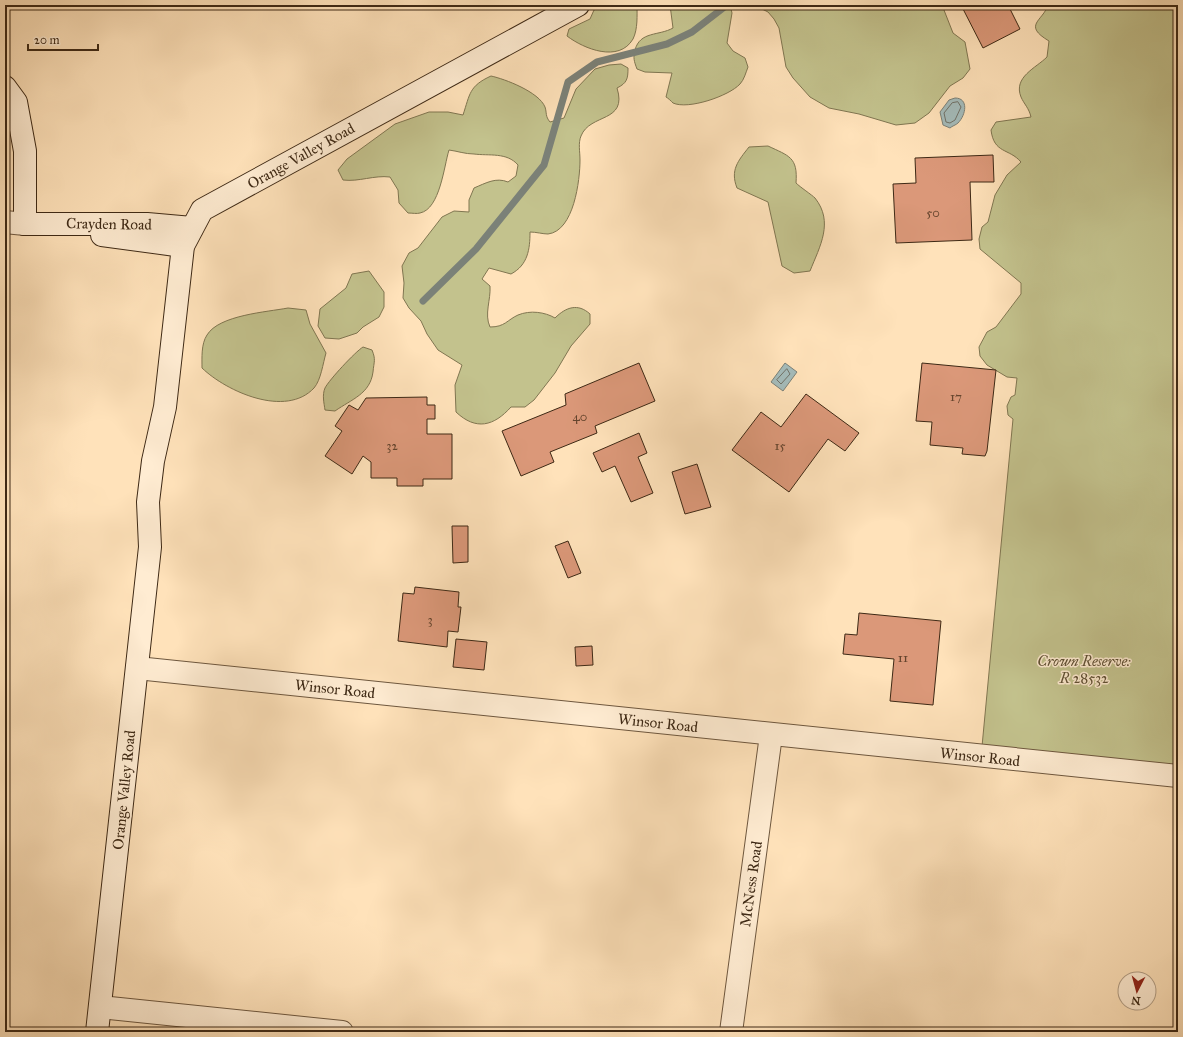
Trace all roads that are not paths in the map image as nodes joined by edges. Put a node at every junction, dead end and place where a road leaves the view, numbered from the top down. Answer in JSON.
{"nodes":[{"id":1,"x":578,"y":5,"type":"edge"},
{"id":2,"x":5,"y":87,"type":"edge"},
{"id":3,"x":15,"y":223,"type":"edge"},
{"id":4,"x":187,"y":237,"type":"junction"},
{"id":5,"x":137,"y":668,"type":"junction"},
{"id":6,"x":771,"y":735,"type":"junction"},
{"id":7,"x":1178,"y":776,"type":"edge"},
{"id":8,"x":100,"y":1007,"type":"junction"},
{"id":9,"x":97,"y":1032,"type":"edge"},
{"id":10,"x":342,"y":1032,"type":"edge"},
{"id":11,"x":731,"y":1032,"type":"edge"}],
"edges":[{"from":1,"to":4,"type":"street","name":"Orange Valley Road"},
{"from":2,"to":3,"type":"street","name":"Crayden Road"},
{"from":3,"to":4,"type":"street","name":"Crayden Road"},
{"from":4,"to":5,"type":"street","name":"Orange Valley Road"},
{"from":5,"to":6,"type":"street","name":"Winsor Road"},
{"from":5,"to":8,"type":"street","name":"Orange Valley Road"},
{"from":6,"to":7,"type":"street","name":"Winsor Road"},
{"from":6,"to":11,"type":"street","name":"McNess Road"},
{"from":8,"to":9,"type":"street","name":"Orange Valley Road"},
{"from":8,"to":10,"type":"street"}]}
